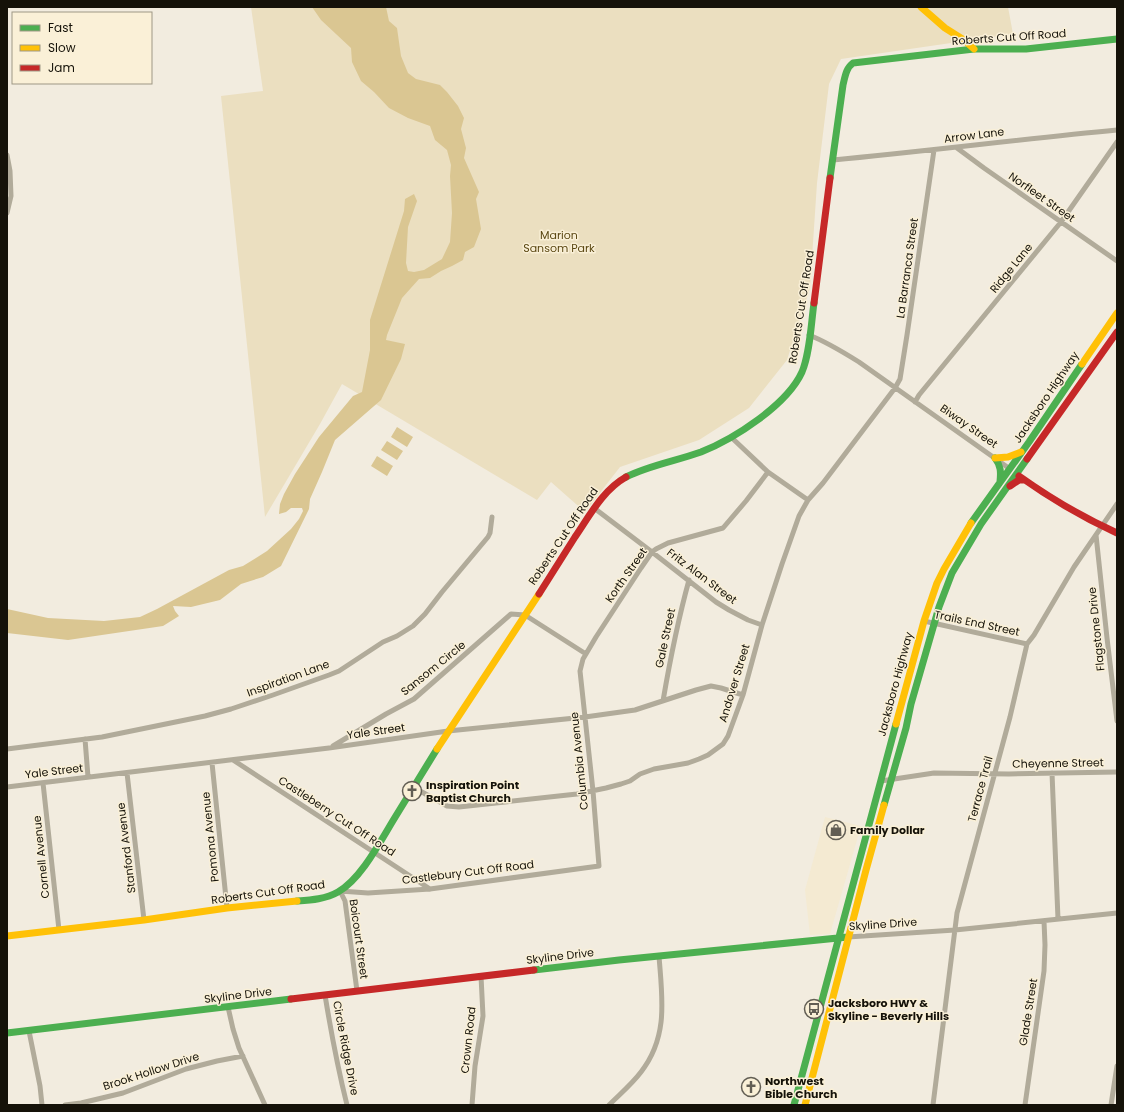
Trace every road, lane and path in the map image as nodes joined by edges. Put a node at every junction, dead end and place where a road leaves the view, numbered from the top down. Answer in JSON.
{"nodes":[{"id":1,"x":921,"y":7,"type":"edge"},
{"id":2,"x":1117,"y":39,"type":"edge"},
{"id":3,"x":974,"y":49,"type":"junction"},
{"id":4,"x":1117,"y":130,"type":"edge"},
{"id":5,"x":1117,"y":142,"type":"edge"},
{"id":6,"x":957,"y":148,"type":"junction"},
{"id":7,"x":934,"y":150,"type":"junction"},
{"id":8,"x":7,"y":155,"type":"edge"},
{"id":9,"x":833,"y":160,"type":"junction"},
{"id":10,"x":7,"y":213,"type":"edge"},
{"id":11,"x":1061,"y":222,"type":"junction"},
{"id":12,"x":1117,"y":261,"type":"edge"},
{"id":13,"x":1117,"y":313,"type":"edge"},
{"id":14,"x":1117,"y":332,"type":"edge"},
{"id":15,"x":809,"y":335,"type":"junction"},
{"id":16,"x":895,"y":388,"type":"junction"},
{"id":17,"x":1058,"y":400,"type":"junction"},
{"id":18,"x":915,"y":402,"type":"junction"},
{"id":19,"x":1065,"y":405,"type":"junction"},
{"id":20,"x":732,"y":438,"type":"junction"},
{"id":21,"x":1022,"y":452,"type":"junction"},
{"id":22,"x":995,"y":458,"type":"junction"},
{"id":23,"x":1010,"y":469,"type":"junction"},
{"id":24,"x":768,"y":472,"type":"junction"},
{"id":25,"x":1016,"y":474,"type":"junction"},
{"id":26,"x":1024,"y":480,"type":"junction"},
{"id":27,"x":1000,"y":482,"type":"junction"},
{"id":28,"x":1007,"y":487,"type":"junction"},
{"id":29,"x":808,"y":500,"type":"junction"},
{"id":30,"x":1117,"y":504,"type":"edge"},
{"id":31,"x":594,"y":508,"type":"junction"},
{"id":32,"x":492,"y":517,"type":"dead end"},
{"id":33,"x":1102,"y":526,"type":"junction"},
{"id":34,"x":1117,"y":533,"type":"edge"},
{"id":35,"x":1096,"y":535,"type":"junction"},
{"id":36,"x":652,"y":552,"type":"junction"},
{"id":37,"x":689,"y":580,"type":"junction"},
{"id":38,"x":525,"y":615,"type":"junction"},
{"id":39,"x":924,"y":621,"type":"junction"},
{"id":40,"x":938,"y":624,"type":"junction"},
{"id":41,"x":762,"y":625,"type":"junction"},
{"id":42,"x":1027,"y":644,"type":"junction"},
{"id":43,"x":586,"y":653,"type":"junction"},
{"id":44,"x":743,"y":695,"type":"junction"},
{"id":45,"x":664,"y":701,"type":"junction"},
{"id":46,"x":900,"y":711,"type":"junction"},
{"id":47,"x":909,"y":713,"type":"junction"},
{"id":48,"x":585,"y":717,"type":"junction"},
{"id":49,"x":1117,"y":721,"type":"edge"},
{"id":50,"x":448,"y":731,"type":"junction"},
{"id":51,"x":85,"y":739,"type":"junction"},
{"id":52,"x":329,"y":748,"type":"junction"},
{"id":53,"x":7,"y":749,"type":"edge"},
{"id":54,"x":233,"y":760,"type":"junction"},
{"id":55,"x":212,"y":763,"type":"junction"},
{"id":56,"x":1117,"y":772,"type":"edge"},
{"id":57,"x":127,"y":773,"type":"junction"},
{"id":58,"x":1052,"y":773,"type":"junction"},
{"id":59,"x":995,"y":774,"type":"junction"},
{"id":60,"x":88,"y":777,"type":"junction"},
{"id":61,"x":891,"y":779,"type":"junction"},
{"id":62,"x":881,"y":781,"type":"junction"},
{"id":63,"x":43,"y":783,"type":"junction"},
{"id":64,"x":7,"y":787,"type":"edge"},
{"id":65,"x":413,"y":787,"type":"junction"},
{"id":66,"x":593,"y":791,"type":"junction"},
{"id":67,"x":374,"y":852,"type":"junction"},
{"id":68,"x":599,"y":866,"type":"joint"},
{"id":69,"x":430,"y":889,"type":"junction"},
{"id":70,"x":340,"y":891,"type":"junction"},
{"id":71,"x":227,"y":908,"type":"junction"},
{"id":72,"x":1117,"y":913,"type":"edge"},
{"id":73,"x":1058,"y":919,"type":"junction"},
{"id":74,"x":144,"y":920,"type":"junction"},
{"id":75,"x":1044,"y":921,"type":"junction"},
{"id":76,"x":59,"y":930,"type":"junction"},
{"id":77,"x":955,"y":930,"type":"junction"},
{"id":78,"x":7,"y":936,"type":"edge"},
{"id":79,"x":838,"y":938,"type":"junction"},
{"id":80,"x":848,"y":938,"type":"junction"},
{"id":81,"x":659,"y":956,"type":"junction"},
{"id":82,"x":481,"y":976,"type":"junction"},
{"id":83,"x":357,"y":991,"type":"junction"},
{"id":84,"x":325,"y":995,"type":"junction"},
{"id":85,"x":228,"y":1007,"type":"junction"},
{"id":86,"x":29,"y":1031,"type":"junction"},
{"id":87,"x":7,"y":1034,"type":"edge"},
{"id":88,"x":244,"y":1056,"type":"junction"},
{"id":89,"x":806,"y":1057,"type":"junction"},
{"id":90,"x":817,"y":1061,"type":"junction"},
{"id":91,"x":1117,"y":1066,"type":"edge"},
{"id":92,"x":42,"y":1105,"type":"edge"},
{"id":93,"x":65,"y":1105,"type":"edge"},
{"id":94,"x":265,"y":1105,"type":"edge"},
{"id":95,"x":347,"y":1105,"type":"edge"},
{"id":96,"x":472,"y":1105,"type":"edge"},
{"id":97,"x":609,"y":1105,"type":"edge"},
{"id":98,"x":794,"y":1105,"type":"edge"},
{"id":99,"x":805,"y":1105,"type":"edge"},
{"id":100,"x":933,"y":1105,"type":"edge"},
{"id":101,"x":1025,"y":1105,"type":"edge"},
{"id":102,"x":1111,"y":1105,"type":"edge"}],
"edges":[{"from":1,"to":3,"type":"street"},
{"from":2,"to":3,"type":"street","name":"Roberts Cut Off Road"},
{"from":3,"to":9,"type":"street","name":"Roberts Cut Off Road"},
{"from":4,"to":6,"type":"street","name":"Arrow Lane"},
{"from":5,"to":11,"type":"street","name":"Ridge Lane"},
{"from":6,"to":7,"type":"street","name":"Arrow Lane"},
{"from":6,"to":11,"type":"street","name":"Norfleet Street"},
{"from":7,"to":9,"type":"street","name":"Arrow Lane"},
{"from":7,"to":16,"type":"street","name":"La Barranca Street"},
{"from":8,"to":10,"type":"street"},
{"from":9,"to":15,"type":"street","name":"Roberts Cut Off Road"},
{"from":11,"to":12,"type":"street","name":"Norfleet Street"},
{"from":11,"to":18,"type":"street","name":"Ridge Lane"},
{"from":13,"to":17,"type":"street","name":"Jacksboro Highway"},
{"from":14,"to":19,"type":"street","name":"Jacksboro Highway"},
{"from":15,"to":16,"type":"street","name":"Biway Street"},
{"from":15,"to":20,"type":"street","name":"Roberts Cut Off Road"},
{"from":16,"to":18,"type":"street","name":"Biway Street"},
{"from":16,"to":29,"type":"street","name":"Andover Street"},
{"from":17,"to":19,"type":"street"},
{"from":17,"to":21,"type":"street","name":"Jacksboro Highway"},
{"from":18,"to":22,"type":"street","name":"Biway Street"},
{"from":19,"to":25,"type":"street","name":"Jacksboro Highway"},
{"from":20,"to":24,"type":"street"},
{"from":20,"to":31,"type":"street","name":"Roberts Cut Off Road"},
{"from":21,"to":22,"type":"street"},
{"from":21,"to":23,"type":"street","name":"Jacksboro Highway"},
{"from":22,"to":23,"type":"street","name":"Biway Street"},
{"from":22,"to":27,"type":"street"},
{"from":23,"to":25,"type":"street","name":"Biway Street"},
{"from":23,"to":27,"type":"street","name":"Jacksboro Highway"},
{"from":24,"to":29,"type":"street"},
{"from":24,"to":36,"type":"street","name":"Korth Street"},
{"from":25,"to":26,"type":"street","name":"Biway Street"},
{"from":25,"to":28,"type":"street","name":"Jacksboro Highway"},
{"from":26,"to":28,"type":"street"},
{"from":26,"to":33,"type":"street","name":"Biway Street"},
{"from":27,"to":39,"type":"street","name":"Jacksboro Highway"},
{"from":28,"to":40,"type":"street","name":"Jacksboro Highway"},
{"from":29,"to":41,"type":"street","name":"Andover Street"},
{"from":30,"to":33,"type":"street","name":"Terrace Trail"},
{"from":31,"to":36,"type":"street","name":"Fritz Alan Street"},
{"from":31,"to":38,"type":"street","name":"Roberts Cut Off Road"},
{"from":32,"to":51,"type":"street","name":"Inspiration Lane"},
{"from":33,"to":34,"type":"street","name":"Biway Street"},
{"from":33,"to":35,"type":"street","name":"Terrace Trail"},
{"from":35,"to":42,"type":"street","name":"Terrace Trail"},
{"from":35,"to":49,"type":"street","name":"Flagstone Drive"},
{"from":36,"to":37,"type":"street","name":"Fritz Alan Street"},
{"from":36,"to":43,"type":"street","name":"Korth Street"},
{"from":37,"to":41,"type":"street","name":"Fritz Alan Street"},
{"from":37,"to":45,"type":"street","name":"Gale Street"},
{"from":38,"to":43,"type":"street"},
{"from":38,"to":50,"type":"street","name":"Roberts Cut Off Road"},
{"from":38,"to":52,"type":"street","name":"Sansom Circle"},
{"from":39,"to":40,"type":"street","name":"Trails End Street"},
{"from":39,"to":46,"type":"street","name":"Jacksboro Highway"},
{"from":40,"to":42,"type":"street","name":"Trails End Street"},
{"from":40,"to":47,"type":"street","name":"Jacksboro Highway"},
{"from":41,"to":44,"type":"street","name":"Andover Street"},
{"from":42,"to":59,"type":"street","name":"Terrace Trail"},
{"from":43,"to":48,"type":"street","name":"Columbia Avenue"},
{"from":44,"to":45,"type":"street","name":"Yale Street"},
{"from":44,"to":66,"type":"street","name":"Andover Street"},
{"from":45,"to":48,"type":"street","name":"Yale Street"},
{"from":46,"to":47,"type":"street"},
{"from":46,"to":62,"type":"street","name":"Jacksboro Highway"},
{"from":47,"to":61,"type":"street","name":"Jacksboro Highway"},
{"from":48,"to":50,"type":"street","name":"Yale Street"},
{"from":48,"to":66,"type":"street","name":"Columbia Avenue"},
{"from":50,"to":52,"type":"street","name":"Yale Street"},
{"from":50,"to":65,"type":"street","name":"Roberts Cut Off Road"},
{"from":51,"to":53,"type":"street","name":"Inspiration Lane"},
{"from":51,"to":60,"type":"street"},
{"from":52,"to":54,"type":"street","name":"Yale Street"},
{"from":54,"to":55,"type":"street","name":"Yale Street"},
{"from":54,"to":67,"type":"street","name":"Castleberry Cut Off Road"},
{"from":55,"to":57,"type":"street","name":"Yale Street"},
{"from":55,"to":71,"type":"street","name":"Pomona Avenue"},
{"from":56,"to":58,"type":"street","name":"Cheyenne Street"},
{"from":57,"to":60,"type":"street","name":"Yale Street"},
{"from":57,"to":74,"type":"street","name":"Stanford Avenue"},
{"from":58,"to":59,"type":"street","name":"Cheyenne Street"},
{"from":58,"to":73,"type":"street"},
{"from":59,"to":61,"type":"street","name":"Cheyenne Street"},
{"from":59,"to":77,"type":"street","name":"Terrace Trail"},
{"from":60,"to":63,"type":"street","name":"Yale Street"},
{"from":61,"to":62,"type":"street","name":"Cheyenne Street"},
{"from":61,"to":80,"type":"street","name":"Jacksboro Highway"},
{"from":62,"to":79,"type":"street","name":"Jacksboro Highway"},
{"from":63,"to":64,"type":"street","name":"Yale Street"},
{"from":63,"to":76,"type":"street","name":"Cornell Avenue"},
{"from":65,"to":66,"type":"street","name":"Andover Street"},
{"from":65,"to":67,"type":"street","name":"Roberts Cut Off Road"},
{"from":66,"to":68,"type":"street","name":"Columbia Avenue"},
{"from":67,"to":69,"type":"street","name":"Castleberry Cut Off Road"},
{"from":67,"to":70,"type":"street","name":"Roberts Cut Off Road"},
{"from":68,"to":69,"type":"street","name":"Castlebury Cut Off Road"},
{"from":69,"to":70,"type":"street","name":"Castlebury Cut Off Road"},
{"from":70,"to":71,"type":"street","name":"Roberts Cut Off Road"},
{"from":70,"to":83,"type":"street","name":"Boicourt Street"},
{"from":71,"to":74,"type":"street","name":"Roberts Cut Off Road"},
{"from":72,"to":73,"type":"street","name":"Skyline Drive"},
{"from":73,"to":75,"type":"street","name":"Skyline Drive"},
{"from":74,"to":76,"type":"street","name":"Roberts Cut Off Road"},
{"from":75,"to":77,"type":"street","name":"Skyline Drive"},
{"from":75,"to":101,"type":"street","name":"Glade Street"},
{"from":76,"to":78,"type":"street","name":"Roberts Cut Off Road"},
{"from":77,"to":80,"type":"street","name":"Skyline Drive"},
{"from":77,"to":100,"type":"street","name":"Terrace Trail"},
{"from":79,"to":80,"type":"street","name":"Skyline Drive"},
{"from":79,"to":81,"type":"street","name":"Skyline Drive"},
{"from":79,"to":89,"type":"street","name":"Jacksboro Highway"},
{"from":80,"to":90,"type":"street","name":"Jacksboro Highway"},
{"from":81,"to":82,"type":"street","name":"Skyline Drive"},
{"from":81,"to":97,"type":"street"},
{"from":82,"to":83,"type":"street","name":"Skyline Drive"},
{"from":82,"to":96,"type":"street","name":"Crown Road"},
{"from":83,"to":84,"type":"street","name":"Skyline Drive"},
{"from":84,"to":85,"type":"street","name":"Skyline Drive"},
{"from":84,"to":95,"type":"street","name":"Circle Ridge Drive"},
{"from":85,"to":86,"type":"street","name":"Skyline Drive"},
{"from":85,"to":88,"type":"street"},
{"from":86,"to":87,"type":"street","name":"Skyline Drive"},
{"from":86,"to":92,"type":"street"},
{"from":88,"to":93,"type":"street","name":"Brook Hollow Drive"},
{"from":88,"to":94,"type":"street"},
{"from":89,"to":90,"type":"street"},
{"from":89,"to":98,"type":"street","name":"Jacksboro Highway"},
{"from":90,"to":99,"type":"street","name":"Jacksboro Highway"},
{"from":91,"to":102,"type":"street"}]}
